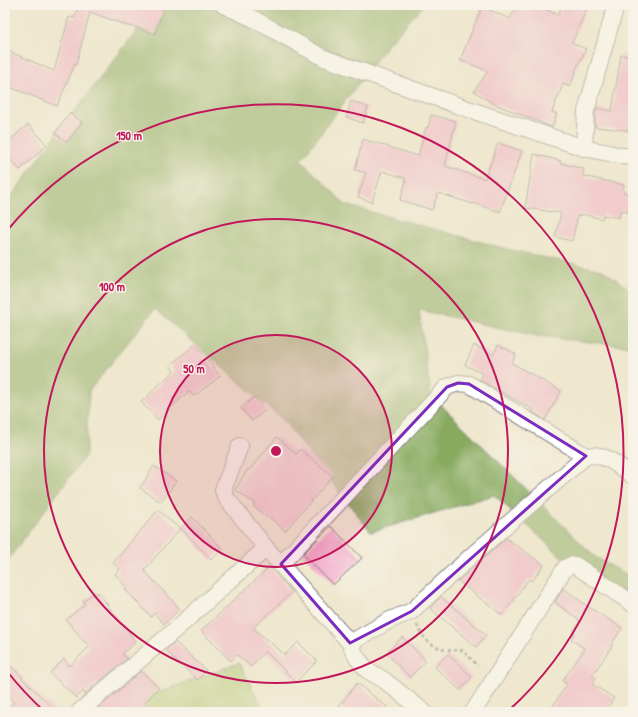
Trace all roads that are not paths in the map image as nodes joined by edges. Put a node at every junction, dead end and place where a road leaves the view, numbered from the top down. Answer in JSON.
{"nodes":[{"id":1,"x":223,"y":5,"type":"edge"},
{"id":2,"x":616,"y":5,"type":"edge"},
{"id":3,"x":584,"y":148,"type":"junction"},
{"id":4,"x":633,"y":156,"type":"edge"},
{"id":5,"x":240,"y":446,"type":"dead end"},
{"id":6,"x":586,"y":456,"type":"junction"},
{"id":7,"x":633,"y":476,"type":"edge"},
{"id":8,"x":266,"y":548,"type":"junction"},
{"id":9,"x":281,"y":564,"type":"junction"},
{"id":10,"x":633,"y":604,"type":"edge"},
{"id":11,"x":350,"y":643,"type":"junction"},
{"id":12,"x":80,"y":712,"type":"edge"},
{"id":13,"x":424,"y":712,"type":"edge"},
{"id":14,"x":473,"y":712,"type":"edge"}],
"edges":[{"from":1,"to":3,"type":"street"},
{"from":2,"to":3,"type":"street"},
{"from":3,"to":4,"type":"street"},
{"from":5,"to":8,"type":"street"},
{"from":6,"to":7,"type":"street"},
{"from":6,"to":9,"type":"street"},
{"from":6,"to":11,"type":"street"},
{"from":8,"to":9,"type":"street"},
{"from":8,"to":12,"type":"street"},
{"from":9,"to":11,"type":"street"},
{"from":10,"to":14,"type":"street"},
{"from":11,"to":13,"type":"street"}]}
